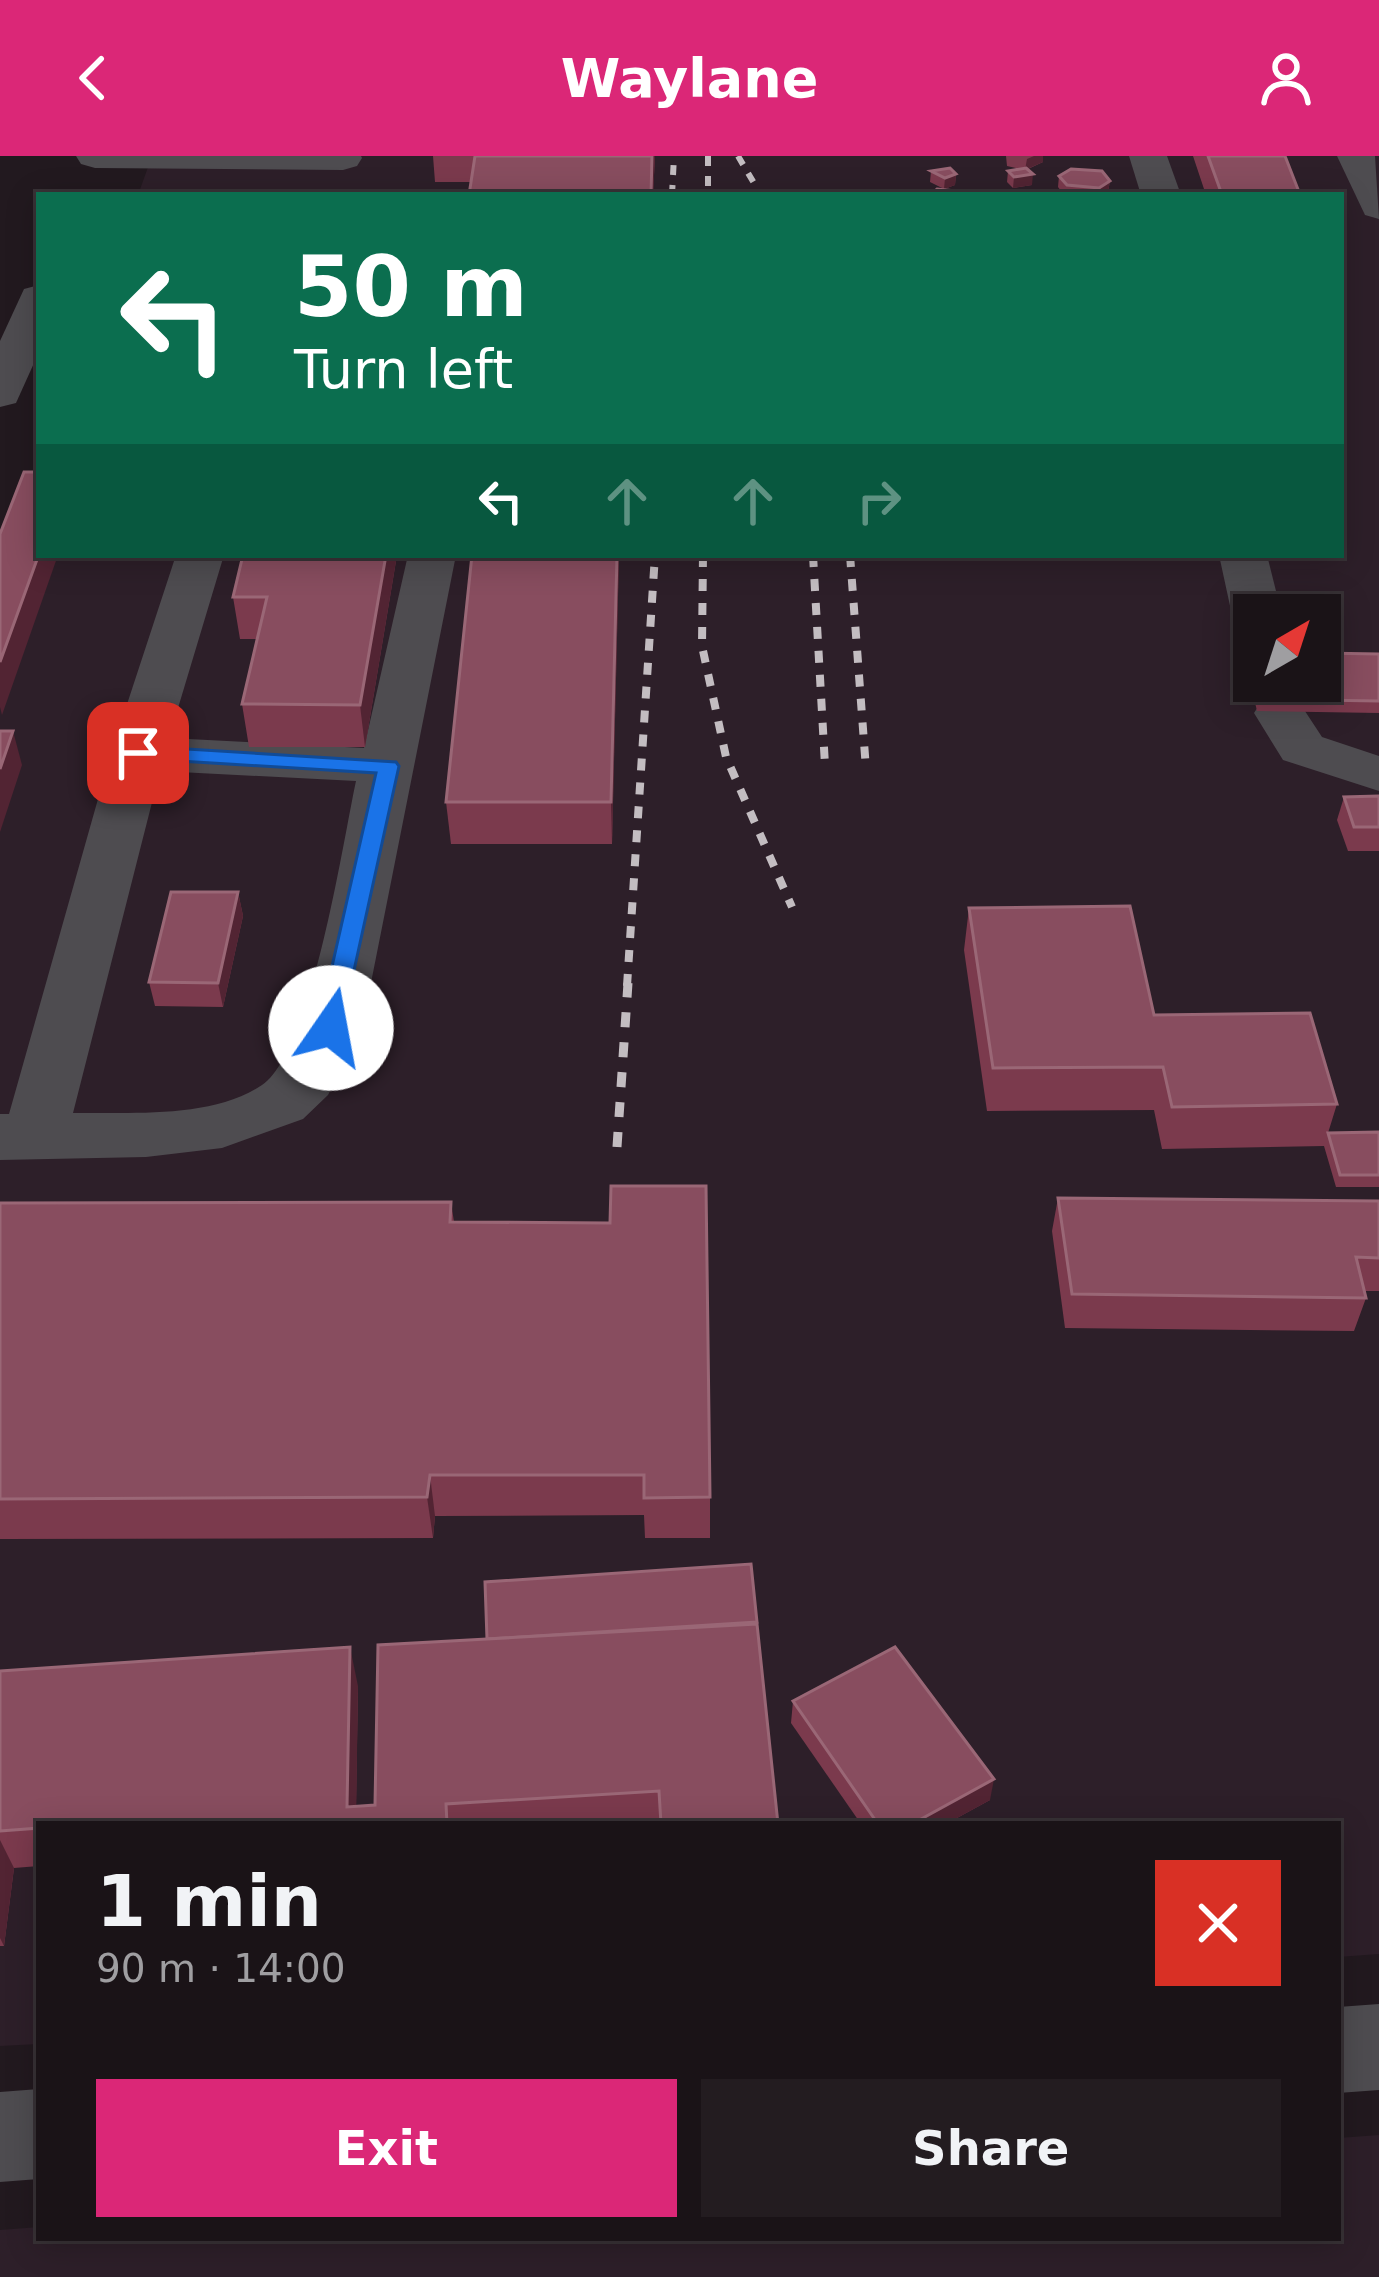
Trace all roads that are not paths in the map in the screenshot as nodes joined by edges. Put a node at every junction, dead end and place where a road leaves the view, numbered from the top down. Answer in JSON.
{"nodes":[{"id":1,"x":95,"y":156,"type":"edge"},
{"id":2,"x":1148,"y":156,"type":"edge"},
{"id":3,"x":1356,"y":156,"type":"edge"},
{"id":4,"x":342,"y":170,"type":"edge"},
{"id":5,"x":81,"y":192,"type":"edge"},
{"id":6,"x":1160,"y":192,"type":"edge"},
{"id":7,"x":1379,"y":207,"type":"edge"},
{"id":8,"x":36,"y":305,"type":"edge"},
{"id":9,"x":0,"y":394,"type":"edge"},
{"id":10,"x":199,"y":558,"type":"edge"},
{"id":11,"x":431,"y":558,"type":"edge"},
{"id":12,"x":1245,"y":558,"type":"edge"},
{"id":13,"x":1252,"y":594,"type":"edge"},
{"id":14,"x":1280,"y":712,"type":"edge"},
{"id":15,"x":138,"y":753,"type":"junction"},
{"id":16,"x":388,"y":766,"type":"junction"},
{"id":17,"x":1379,"y":774,"type":"edge"},
{"id":18,"x":18,"y":1136,"type":"edge"},
{"id":19,"x":1379,"y":2048,"type":"edge"},
{"id":20,"x":1341,"y":2050,"type":"edge"},
{"id":21,"x":36,"y":2134,"type":"edge"},
{"id":22,"x":0,"y":2137,"type":"edge"}],
"edges":[{"from":1,"to":4,"type":"street"},
{"from":1,"to":5,"type":"street"},
{"from":2,"to":6,"type":"street"},
{"from":3,"to":7,"type":"street"},
{"from":8,"to":9,"type":"street"},
{"from":10,"to":15,"type":"street"},
{"from":11,"to":16,"type":"street"},
{"from":12,"to":13,"type":"street"},
{"from":14,"to":17,"type":"street"},
{"from":15,"to":16,"type":"street"},
{"from":15,"to":18,"type":"street"},
{"from":16,"to":18,"type":"street"},
{"from":19,"to":20,"type":"street"},
{"from":21,"to":22,"type":"street"}]}
